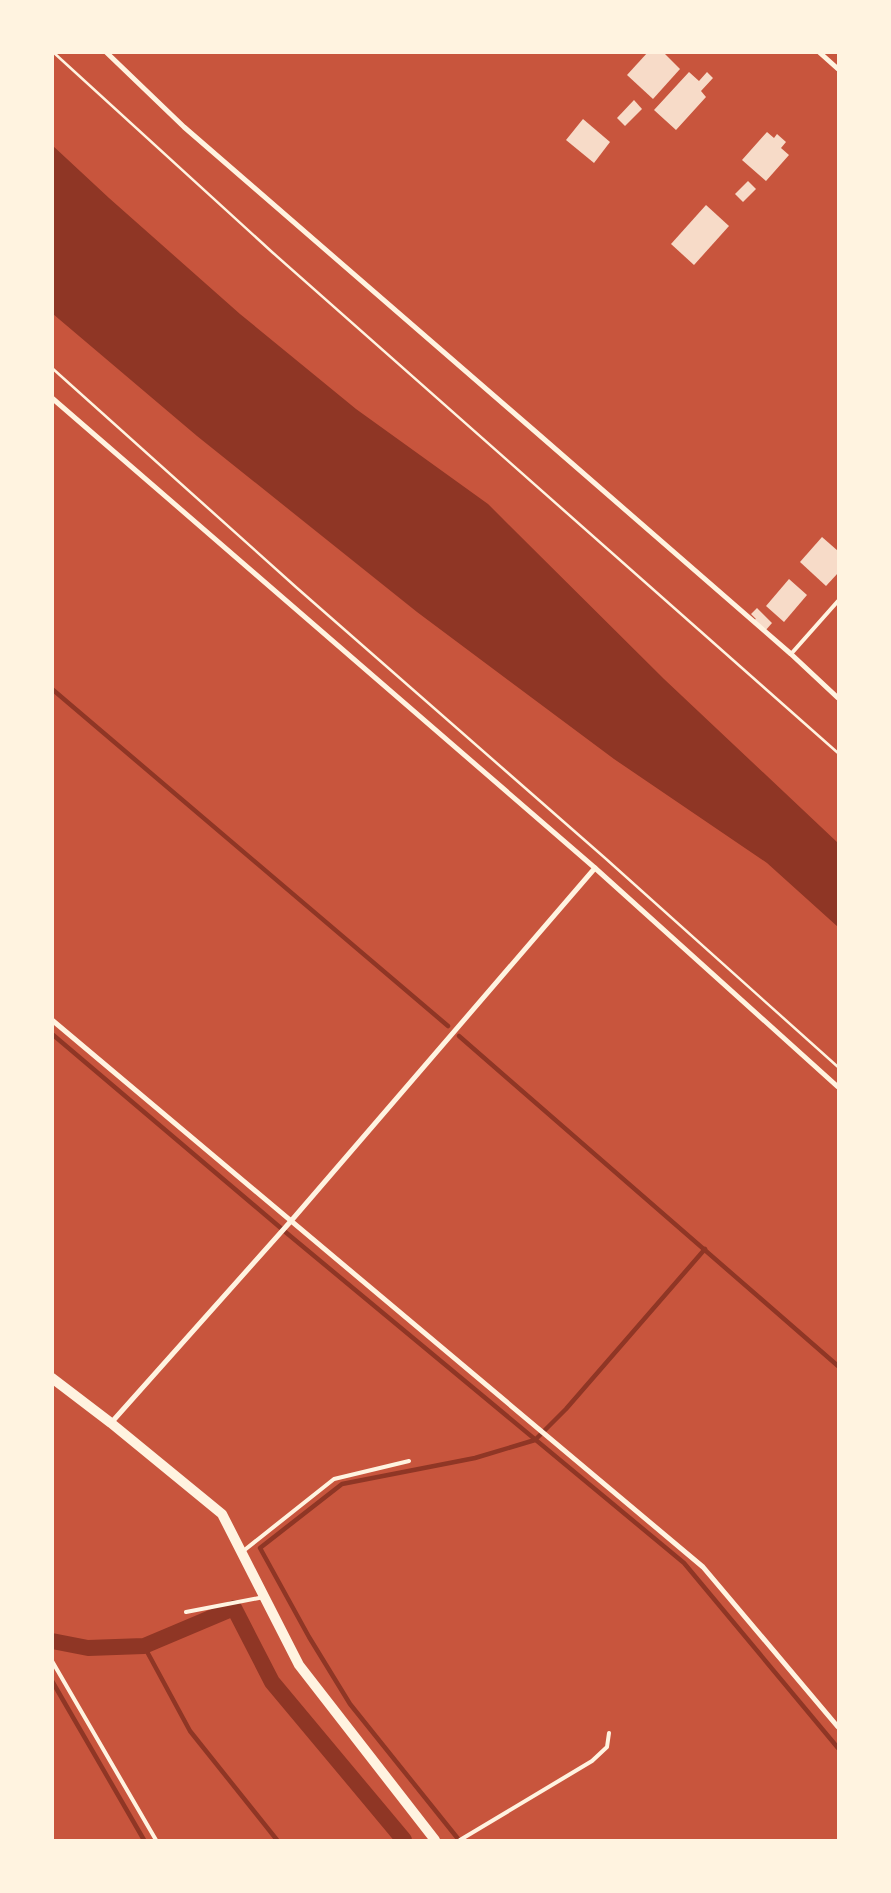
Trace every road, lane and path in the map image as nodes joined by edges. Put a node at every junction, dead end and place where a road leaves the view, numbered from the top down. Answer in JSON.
{"nodes":[{"id":1,"x":53,"y":52,"type":"edge"},
{"id":2,"x":106,"y":52,"type":"edge"},
{"id":3,"x":819,"y":52,"type":"edge"},
{"id":4,"x":838,"y":70,"type":"edge"},
{"id":5,"x":52,"y":368,"type":"edge"},
{"id":6,"x":52,"y":398,"type":"edge"},
{"id":7,"x":838,"y":601,"type":"edge"},
{"id":8,"x":791,"y":654,"type":"junction"},
{"id":9,"x":838,"y":698,"type":"edge"},
{"id":10,"x":838,"y":753,"type":"edge"},
{"id":11,"x":595,"y":868,"type":"junction"},
{"id":12,"x":52,"y":1020,"type":"edge"},
{"id":13,"x":838,"y":1067,"type":"edge"},
{"id":14,"x":838,"y":1087,"type":"edge"},
{"id":15,"x":291,"y":1221,"type":"junction"},
{"id":16,"x":52,"y":1378,"type":"edge"},
{"id":17,"x":111,"y":1423,"type":"junction"},
{"id":18,"x":409,"y":1461,"type":"dead end"},
{"id":19,"x":242,"y":1552,"type":"junction"},
{"id":20,"x":264,"y":1597,"type":"junction"},
{"id":21,"x":186,"y":1612,"type":"dead end"},
{"id":22,"x":52,"y":1661,"type":"edge"},
{"id":23,"x":838,"y":1727,"type":"edge"},
{"id":24,"x":609,"y":1733,"type":"dead end"},
{"id":25,"x":156,"y":1840,"type":"edge"},
{"id":26,"x":435,"y":1840,"type":"edge"},
{"id":27,"x":460,"y":1840,"type":"edge"}],
"edges":[{"from":1,"to":10,"type":"path"},
{"from":2,"to":8,"type":"street"},
{"from":3,"to":4,"type":"street"},
{"from":5,"to":13,"type":"path"},
{"from":6,"to":11,"type":"street"},
{"from":7,"to":8,"type":"lane"},
{"from":8,"to":9,"type":"street"},
{"from":11,"to":14,"type":"street"},
{"from":11,"to":15,"type":"street"},
{"from":12,"to":15,"type":"street"},
{"from":15,"to":17,"type":"street"},
{"from":15,"to":23,"type":"street"},
{"from":16,"to":17,"type":"main road"},
{"from":17,"to":19,"type":"main road"},
{"from":18,"to":19,"type":"lane"},
{"from":19,"to":20,"type":"main road"},
{"from":20,"to":21,"type":"lane"},
{"from":20,"to":26,"type":"main road"},
{"from":22,"to":25,"type":"lane"},
{"from":24,"to":27,"type":"lane"}]}
